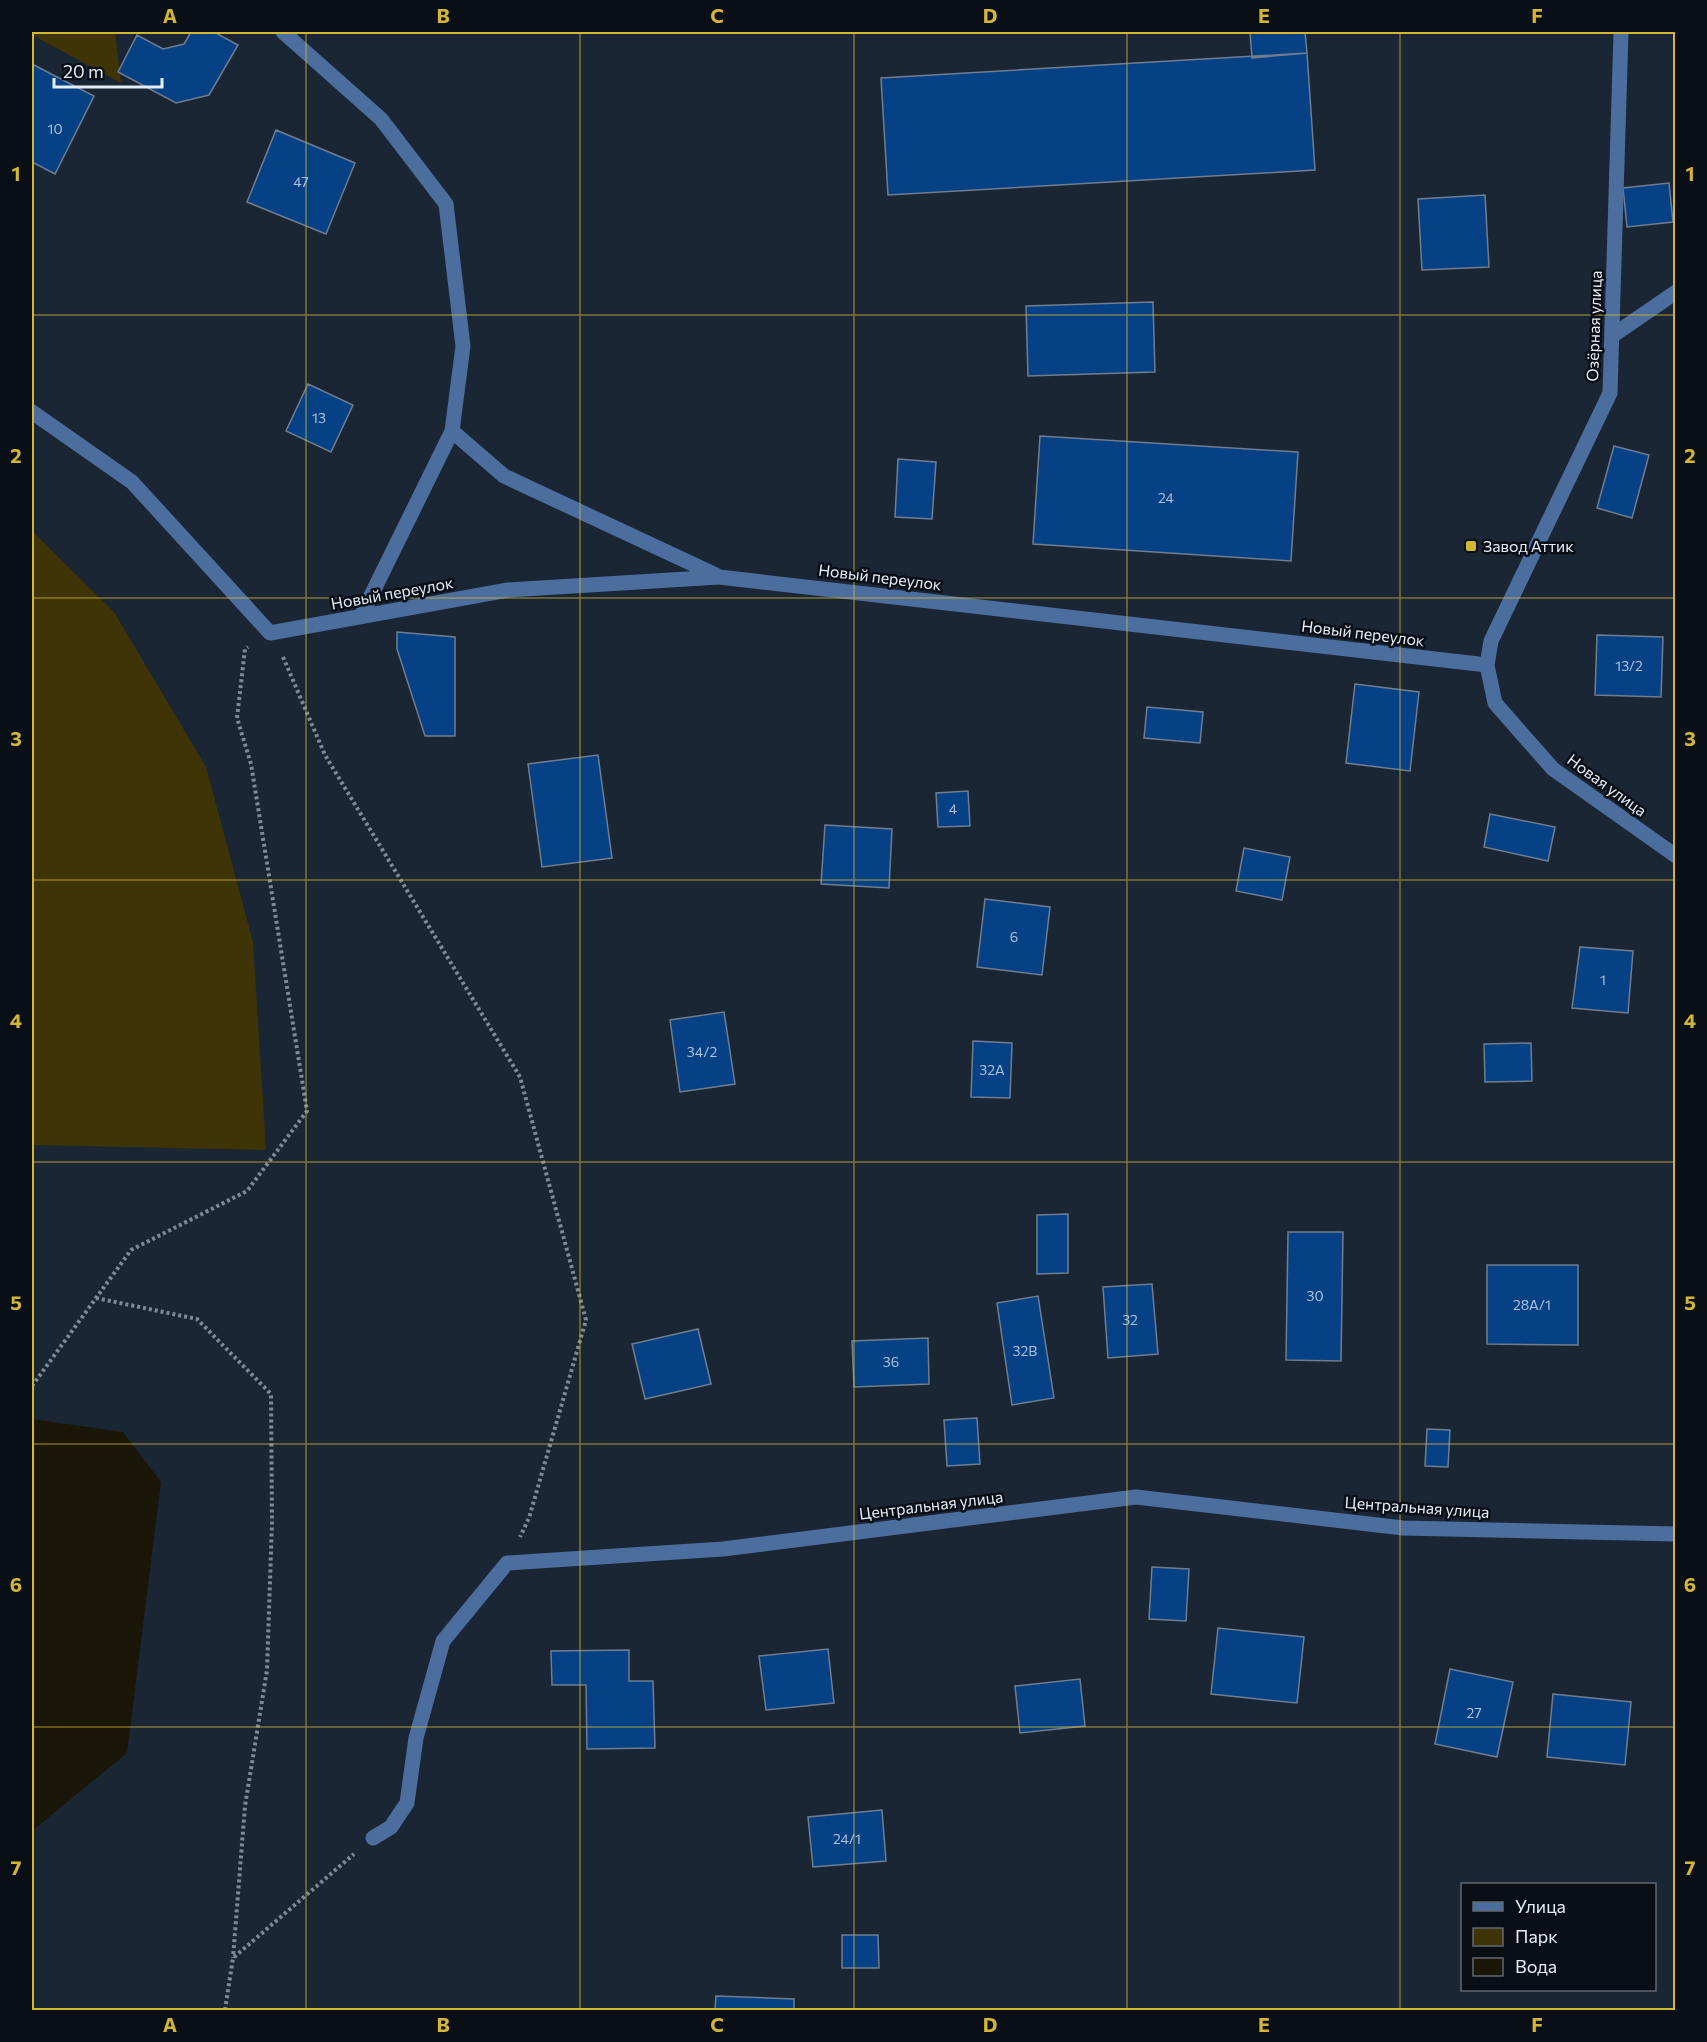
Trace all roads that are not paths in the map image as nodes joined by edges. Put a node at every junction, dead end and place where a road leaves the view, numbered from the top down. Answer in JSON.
{"nodes":[{"id":1,"x":283,"y":32,"type":"edge"},
{"id":2,"x":1621,"y":32,"type":"edge"},
{"id":3,"x":1676,"y":292,"type":"edge"},
{"id":4,"x":1612,"y":336,"type":"junction"},
{"id":5,"x":32,"y":412,"type":"edge"},
{"id":6,"x":452,"y":431,"type":"junction"},
{"id":7,"x":719,"y":577,"type":"junction"},
{"id":8,"x":361,"y":616,"type":"junction"},
{"id":9,"x":1487,"y":666,"type":"junction"},
{"id":10,"x":1676,"y":856,"type":"edge"},
{"id":11,"x":1676,"y":1534,"type":"edge"},
{"id":12,"x":373,"y":1838,"type":"road end"}],
"edges":[{"from":1,"to":6,"type":"street"},
{"from":2,"to":4,"type":"street","name":"Озёрная улица"},
{"from":3,"to":4,"type":"street"},
{"from":4,"to":9,"type":"street","name":"Озёрная улица"},
{"from":5,"to":8,"type":"street","name":"Новый переулок"},
{"from":6,"to":7,"type":"street"},
{"from":6,"to":8,"type":"street"},
{"from":7,"to":8,"type":"street","name":"Новый переулок"},
{"from":7,"to":9,"type":"street","name":"Новый переулок"},
{"from":9,"to":10,"type":"street","name":"Новая улица"},
{"from":11,"to":12,"type":"street","name":"Центральная улица"}]}
